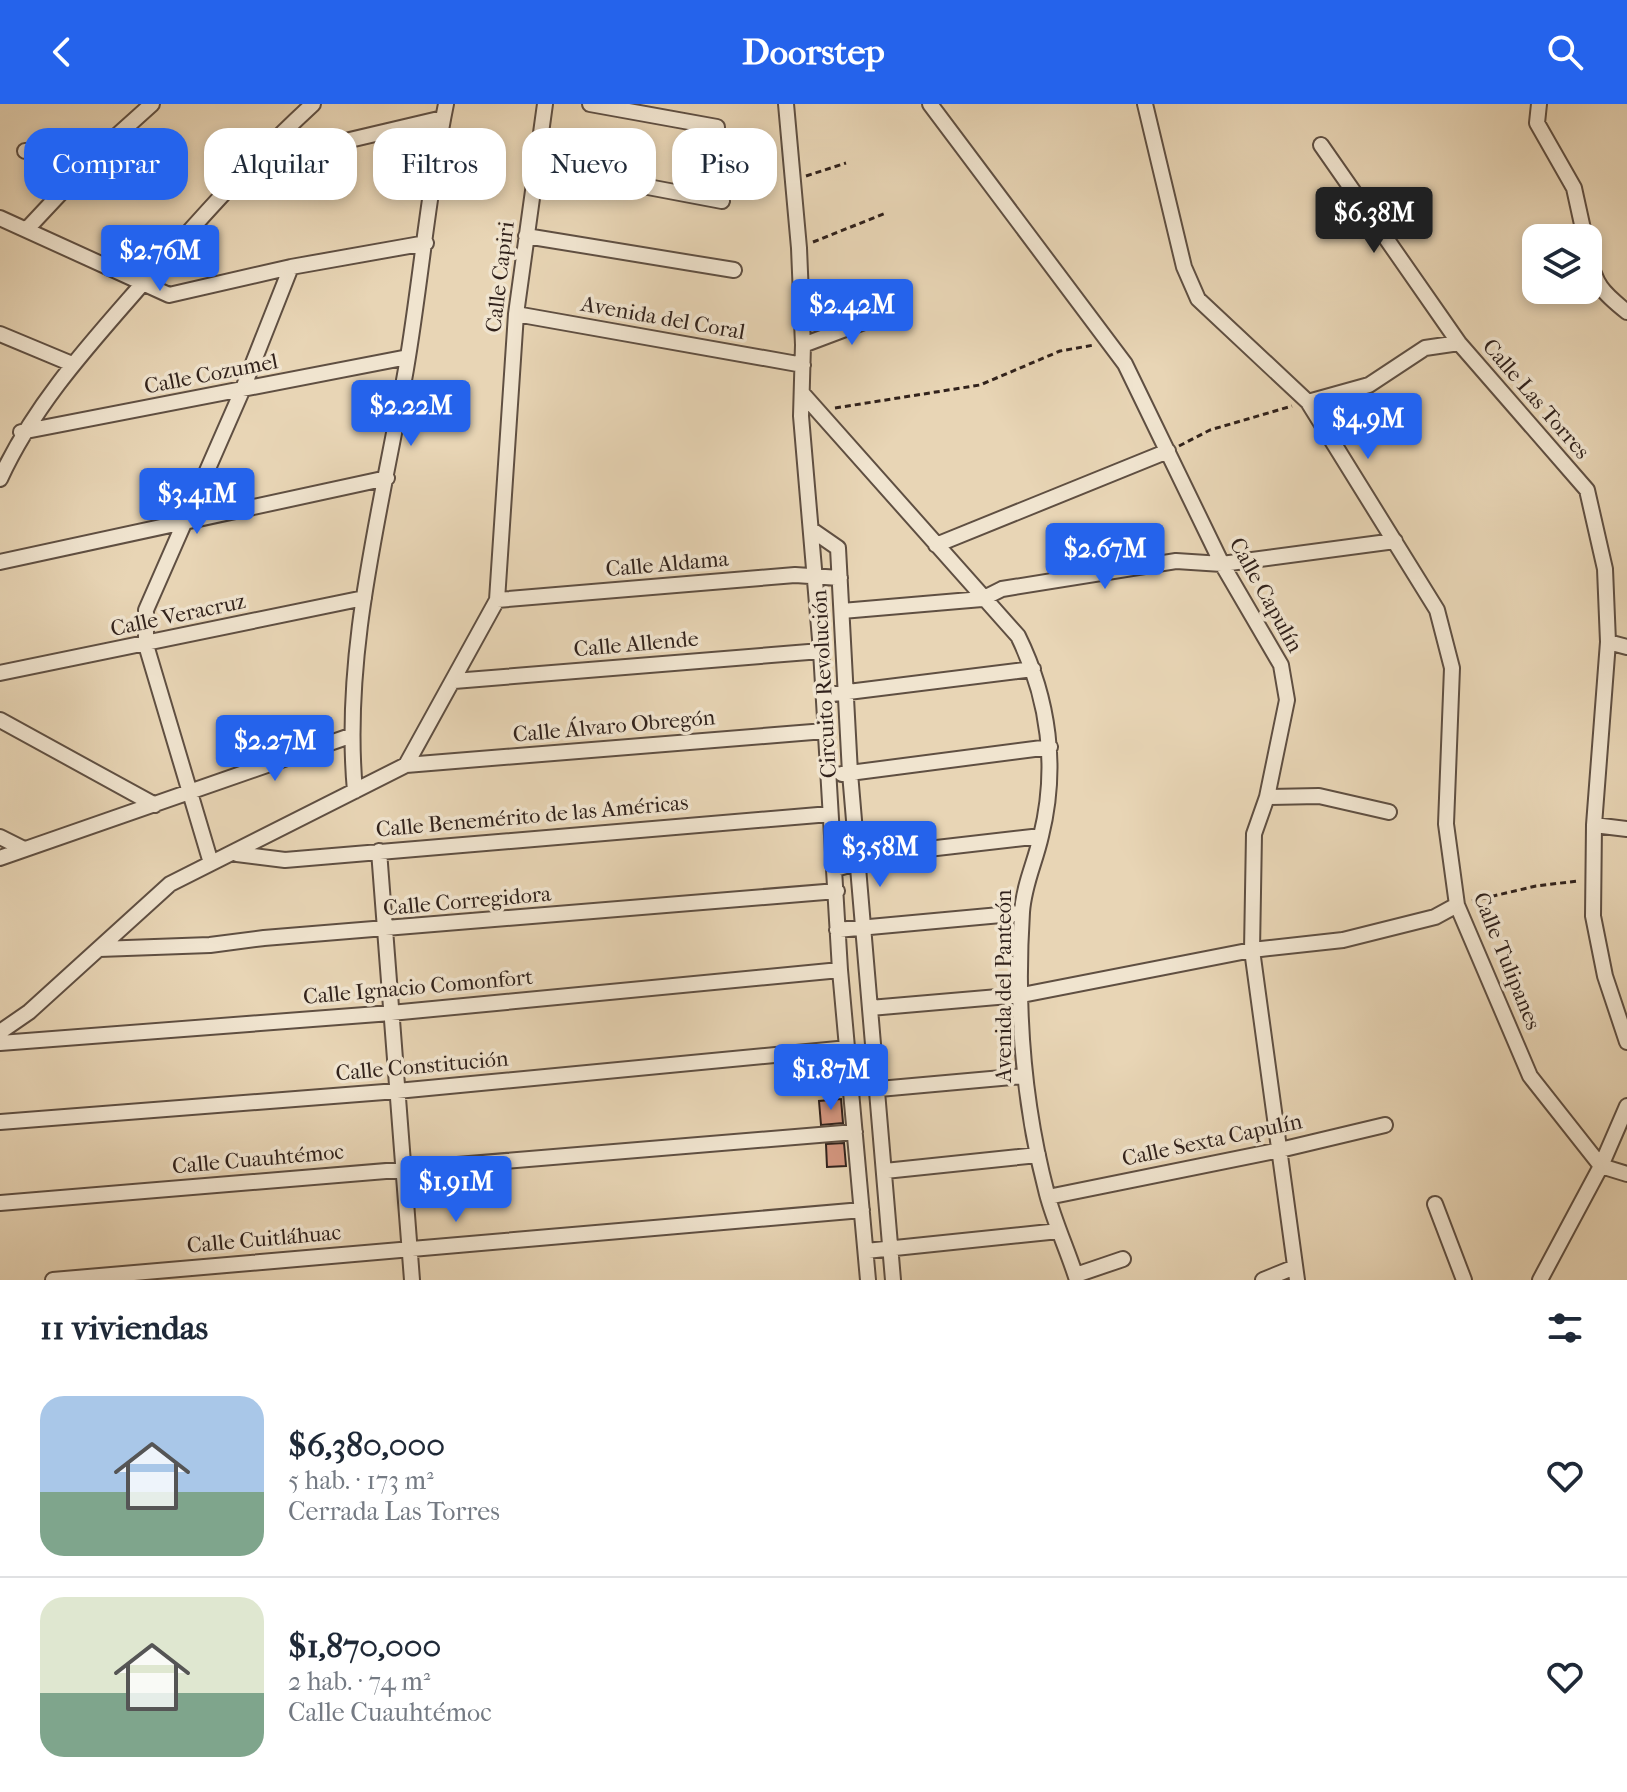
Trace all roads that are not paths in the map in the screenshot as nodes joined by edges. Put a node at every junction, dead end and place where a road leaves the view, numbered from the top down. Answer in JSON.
{"nodes":[{"id":1,"x":152,"y":104,"type":"edge"},
{"id":2,"x":313,"y":104,"type":"edge"},
{"id":3,"x":545,"y":104,"type":"edge"},
{"id":4,"x":590,"y":104,"type":"edge"},
{"id":5,"x":786,"y":104,"type":"edge"},
{"id":6,"x":930,"y":104,"type":"edge"},
{"id":7,"x":1145,"y":104,"type":"edge"},
{"id":8,"x":1539,"y":104,"type":"edge"},
{"id":9,"x":444,"y":111,"type":"edge"},
{"id":10,"x":717,"y":127,"type":"dead end"},
{"id":11,"x":125,"y":128,"type":"edge"},
{"id":12,"x":287,"y":128,"type":"edge"},
{"id":13,"x":542,"y":128,"type":"edge"},
{"id":14,"x":357,"y":135,"type":"edge"},
{"id":15,"x":1321,"y":145,"type":"dead end"},
{"id":16,"x":656,"y":189,"type":"edge"},
{"id":17,"x":54,"y":200,"type":"edge"},
{"id":18,"x":216,"y":200,"type":"edge"},
{"id":19,"x":532,"y":200,"type":"edge"},
{"id":20,"x":722,"y":201,"type":"dead end"},
{"id":21,"x":0,"y":218,"type":"edge"},
{"id":22,"x":1582,"y":224,"type":"edge"},
{"id":23,"x":27,"y":229,"type":"junction"},
{"id":24,"x":526,"y":236,"type":"junction"},
{"id":25,"x":426,"y":243,"type":"junction"},
{"id":26,"x":291,"y":267,"type":"junction"},
{"id":27,"x":734,"y":270,"type":"dead end"},
{"id":28,"x":143,"y":284,"type":"junction"},
{"id":29,"x":1602,"y":291,"type":"edge"},
{"id":30,"x":1627,"y":312,"type":"edge"},
{"id":31,"x":888,"y":313,"type":"dead end"},
{"id":32,"x":516,"y":314,"type":"junction"},
{"id":33,"x":0,"y":334,"type":"edge"},
{"id":34,"x":1459,"y":343,"type":"junction"},
{"id":35,"x":803,"y":345,"type":"junction"},
{"id":36,"x":408,"y":357,"type":"junction"},
{"id":37,"x":72,"y":364,"type":"junction"},
{"id":38,"x":803,"y":365,"type":"junction"},
{"id":39,"x":242,"y":391,"type":"junction"},
{"id":40,"x":802,"y":393,"type":"junction"},
{"id":41,"x":1308,"y":402,"type":"junction"},
{"id":42,"x":21,"y":432,"type":"junction"},
{"id":43,"x":1168,"y":451,"type":"junction"},
{"id":44,"x":387,"y":478,"type":"junction"},
{"id":45,"x":0,"y":479,"type":"edge"},
{"id":46,"x":186,"y":519,"type":"junction"},
{"id":47,"x":812,"y":530,"type":"junction"},
{"id":48,"x":1395,"y":541,"type":"junction"},
{"id":49,"x":936,"y":545,"type":"junction"},
{"id":50,"x":0,"y":562,"type":"edge"},
{"id":51,"x":1222,"y":564,"type":"junction"},
{"id":52,"x":815,"y":578,"type":"junction"},
{"id":53,"x":840,"y":578,"type":"junction"},
{"id":54,"x":364,"y":598,"type":"junction"},
{"id":55,"x":982,"y":599,"type":"junction"},
{"id":56,"x":497,"y":600,"type":"junction"},
{"id":57,"x":842,"y":611,"type":"junction"},
{"id":58,"x":1608,"y":642,"type":"junction"},
{"id":59,"x":146,"y":645,"type":"junction"},
{"id":60,"x":1627,"y":647,"type":"edge"},
{"id":61,"x":821,"y":651,"type":"junction"},
{"id":62,"x":1033,"y":669,"type":"junction"},
{"id":63,"x":0,"y":673,"type":"edge"},
{"id":64,"x":454,"y":681,"type":"junction"},
{"id":65,"x":846,"y":693,"type":"junction"},
{"id":66,"x":824,"y":695,"type":"junction"},
{"id":67,"x":0,"y":720,"type":"edge"},
{"id":68,"x":825,"y":731,"type":"junction"},
{"id":69,"x":350,"y":736,"type":"junction"},
{"id":70,"x":1050,"y":747,"type":"junction"},
{"id":71,"x":406,"y":765,"type":"junction"},
{"id":72,"x":850,"y":773,"type":"junction"},
{"id":73,"x":829,"y":775,"type":"junction"},
{"id":74,"x":355,"y":791,"type":"junction"},
{"id":75,"x":188,"y":793,"type":"junction"},
{"id":76,"x":1267,"y":797,"type":"junction"},
{"id":77,"x":155,"y":805,"type":"junction"},
{"id":78,"x":1389,"y":812,"type":"dead end"},
{"id":79,"x":830,"y":814,"type":"junction"},
{"id":80,"x":1594,"y":825,"type":"junction"},
{"id":81,"x":1627,"y":829,"type":"edge"},
{"id":82,"x":1041,"y":836,"type":"junction"},
{"id":83,"x":0,"y":837,"type":"edge"},
{"id":84,"x":24,"y":849,"type":"junction"},
{"id":85,"x":379,"y":851,"type":"junction"},
{"id":86,"x":237,"y":854,"type":"junction"},
{"id":87,"x":0,"y":858,"type":"edge"},
{"id":88,"x":860,"y":862,"type":"junction"},
{"id":89,"x":211,"y":863,"type":"junction"},
{"id":90,"x":835,"y":869,"type":"junction"},
{"id":91,"x":837,"y":891,"type":"junction"},
{"id":92,"x":1457,"y":905,"type":"junction"},
{"id":93,"x":1022,"y":913,"type":"junction"},
{"id":94,"x":864,"y":928,"type":"junction"},
{"id":95,"x":837,"y":930,"type":"junction"},
{"id":96,"x":385,"y":931,"type":"junction"},
{"id":97,"x":99,"y":949,"type":"junction"},
{"id":98,"x":1252,"y":950,"type":"junction"},
{"id":99,"x":840,"y":970,"type":"junction"},
{"id":100,"x":1022,"y":995,"type":"junction"},
{"id":101,"x":870,"y":1008,"type":"junction"},
{"id":102,"x":391,"y":1013,"type":"junction"},
{"id":103,"x":0,"y":1032,"type":"edge"},
{"id":104,"x":1627,"y":1042,"type":"edge"},
{"id":105,"x":0,"y":1043,"type":"edge"},
{"id":106,"x":848,"y":1048,"type":"junction"},
{"id":107,"x":1024,"y":1076,"type":"junction"},
{"id":108,"x":879,"y":1089,"type":"junction"},
{"id":109,"x":397,"y":1091,"type":"junction"},
{"id":110,"x":1627,"y":1106,"type":"edge"},
{"id":111,"x":0,"y":1122,"type":"edge"},
{"id":112,"x":1385,"y":1125,"type":"dead end"},
{"id":113,"x":855,"y":1132,"type":"junction"},
{"id":114,"x":1280,"y":1150,"type":"junction"},
{"id":115,"x":1038,"y":1155,"type":"junction"},
{"id":116,"x":1601,"y":1166,"type":"junction"},
{"id":117,"x":403,"y":1168,"type":"junction"},
{"id":118,"x":885,"y":1171,"type":"junction"},
{"id":119,"x":1627,"y":1174,"type":"edge"},
{"id":120,"x":1048,"y":1197,"type":"junction"},
{"id":121,"x":0,"y":1203,"type":"edge"},
{"id":122,"x":1435,"y":1204,"type":"dead end"},
{"id":123,"x":862,"y":1210,"type":"junction"},
{"id":124,"x":1059,"y":1231,"type":"junction"},
{"id":125,"x":409,"y":1247,"type":"junction"},
{"id":126,"x":891,"y":1249,"type":"junction"},
{"id":127,"x":866,"y":1251,"type":"junction"},
{"id":128,"x":1123,"y":1259,"type":"dead end"},
{"id":129,"x":1296,"y":1274,"type":"edge"},
{"id":130,"x":1076,"y":1277,"type":"edge"},
{"id":131,"x":53,"y":1280,"type":"edge"},
{"id":132,"x":412,"y":1280,"type":"edge"},
{"id":133,"x":868,"y":1280,"type":"edge"},
{"id":134,"x":893,"y":1280,"type":"edge"},
{"id":135,"x":1263,"y":1280,"type":"edge"},
{"id":136,"x":1464,"y":1280,"type":"edge"},
{"id":137,"x":1540,"y":1280,"type":"edge"}],
"edges":[{"from":1,"to":11,"type":"street"},
{"from":2,"to":12,"type":"street"},
{"from":3,"to":13,"type":"street","name":"Calle Capiri"},
{"from":4,"to":10,"type":"street"},
{"from":5,"to":35,"type":"street","name":"Circuito Revolución"},
{"from":6,"to":43,"type":"street","name":"Calle Capulín"},
{"from":7,"to":41,"type":"street"},
{"from":8,"to":22,"type":"street"},
{"from":9,"to":14,"type":"street"},
{"from":9,"to":25,"type":"street"},
{"from":15,"to":34,"type":"street"},
{"from":16,"to":20,"type":"street"},
{"from":17,"to":23,"type":"street"},
{"from":18,"to":28,"type":"street"},
{"from":19,"to":24,"type":"street","name":"Calle Capiri"},
{"from":21,"to":23,"type":"street"},
{"from":23,"to":28,"type":"street"},
{"from":24,"to":27,"type":"street"},
{"from":24,"to":32,"type":"street","name":"Calle Capiri"},
{"from":25,"to":26,"type":"street"},
{"from":25,"to":36,"type":"street"},
{"from":26,"to":28,"type":"street"},
{"from":26,"to":39,"type":"street"},
{"from":28,"to":37,"type":"street"},
{"from":29,"to":30,"type":"street"},
{"from":31,"to":35,"type":"street"},
{"from":32,"to":38,"type":"street","name":"Avenida del Coral"},
{"from":32,"to":56,"type":"street","name":"Calle Capiri"},
{"from":33,"to":37,"type":"street"},
{"from":34,"to":41,"type":"street","name":"Calle Las Torres"},
{"from":34,"to":58,"type":"street","name":"Calle Las Torres"},
{"from":35,"to":38,"type":"street","name":"Circuito Revolución"},
{"from":36,"to":39,"type":"street","name":"Calle Cozumel"},
{"from":36,"to":44,"type":"street"},
{"from":37,"to":42,"type":"street"},
{"from":38,"to":40,"type":"street","name":"Circuito Revolución"},
{"from":39,"to":42,"type":"street","name":"Calle Cozumel"},
{"from":39,"to":46,"type":"street"},
{"from":40,"to":47,"type":"street","name":"Circuito Revolución"},
{"from":40,"to":49,"type":"street","name":"Avenida del Panteón"},
{"from":41,"to":48,"type":"street"},
{"from":42,"to":45,"type":"street"},
{"from":43,"to":49,"type":"street"},
{"from":43,"to":51,"type":"street","name":"Calle Capulín"},
{"from":44,"to":46,"type":"street"},
{"from":44,"to":54,"type":"street"},
{"from":46,"to":50,"type":"street"},
{"from":46,"to":59,"type":"street"},
{"from":47,"to":52,"type":"street","name":"Circuito Revolución"},
{"from":47,"to":53,"type":"street","name":"Circuito Revolución"},
{"from":48,"to":51,"type":"street"},
{"from":48,"to":92,"type":"street","name":"Calle Tulipanes"},
{"from":49,"to":55,"type":"street","name":"Avenida del Panteón"},
{"from":51,"to":55,"type":"street"},
{"from":51,"to":76,"type":"street","name":"Calle Capulín"},
{"from":52,"to":53,"type":"street","name":"Calle Aldama"},
{"from":52,"to":56,"type":"street","name":"Calle Aldama"},
{"from":52,"to":61,"type":"street","name":"Circuito Revolución"},
{"from":53,"to":57,"type":"street","name":"Circuito Revolución"},
{"from":54,"to":59,"type":"street","name":"Calle Veracruz"},
{"from":54,"to":69,"type":"street"},
{"from":55,"to":57,"type":"street"},
{"from":55,"to":62,"type":"street","name":"Avenida del Panteón"},
{"from":56,"to":64,"type":"street"},
{"from":57,"to":65,"type":"street","name":"Circuito Revolución"},
{"from":58,"to":60,"type":"street"},
{"from":58,"to":80,"type":"street","name":"Calle Las Torres"},
{"from":59,"to":63,"type":"street","name":"Calle Veracruz"},
{"from":59,"to":75,"type":"street"},
{"from":61,"to":64,"type":"street","name":"Calle Allende"},
{"from":61,"to":66,"type":"street","name":"Circuito Revolución"},
{"from":62,"to":65,"type":"street"},
{"from":62,"to":70,"type":"street","name":"Avenida del Panteón"},
{"from":64,"to":71,"type":"street"},
{"from":65,"to":66,"type":"street"},
{"from":65,"to":72,"type":"street","name":"Circuito Revolución"},
{"from":66,"to":68,"type":"street","name":"Circuito Revolución"},
{"from":67,"to":77,"type":"street"},
{"from":68,"to":71,"type":"street","name":"Calle Álvaro Obregón"},
{"from":68,"to":73,"type":"street","name":"Circuito Revolución"},
{"from":69,"to":74,"type":"street"},
{"from":69,"to":75,"type":"street"},
{"from":70,"to":72,"type":"street"},
{"from":70,"to":82,"type":"street","name":"Avenida del Panteón"},
{"from":71,"to":74,"type":"street"},
{"from":72,"to":73,"type":"street"},
{"from":72,"to":88,"type":"street","name":"Circuito Revolución"},
{"from":73,"to":79,"type":"street","name":"Circuito Revolución"},
{"from":74,"to":86,"type":"street"},
{"from":75,"to":77,"type":"street"},
{"from":75,"to":89,"type":"street"},
{"from":76,"to":78,"type":"street"},
{"from":76,"to":98,"type":"street","name":"Calle Capulín"},
{"from":77,"to":84,"type":"street"},
{"from":79,"to":85,"type":"street","name":"Calle Benemérito de las Américas"},
{"from":79,"to":90,"type":"street","name":"Circuito Revolución"},
{"from":80,"to":81,"type":"street"},
{"from":80,"to":104,"type":"street","name":"Calle Las Torres"},
{"from":82,"to":88,"type":"street"},
{"from":82,"to":93,"type":"street","name":"Avenida del Panteón"},
{"from":83,"to":84,"type":"street"},
{"from":84,"to":87,"type":"street"},
{"from":85,"to":86,"type":"street","name":"Calle Benemérito de las Américas"},
{"from":85,"to":96,"type":"street"},
{"from":86,"to":89,"type":"street"},
{"from":88,"to":90,"type":"street"},
{"from":88,"to":94,"type":"street","name":"Circuito Revolución"},
{"from":89,"to":97,"type":"street"},
{"from":90,"to":91,"type":"street","name":"Circuito Revolución"},
{"from":91,"to":95,"type":"street","name":"Circuito Revolución"},
{"from":91,"to":96,"type":"street","name":"Calle Corregidora"},
{"from":92,"to":98,"type":"street"},
{"from":92,"to":116,"type":"street","name":"Calle Tulipanes"},
{"from":93,"to":94,"type":"street"},
{"from":93,"to":100,"type":"street","name":"Avenida del Panteón"},
{"from":94,"to":95,"type":"street"},
{"from":94,"to":101,"type":"street","name":"Circuito Revolución"},
{"from":95,"to":99,"type":"street","name":"Circuito Revolución"},
{"from":96,"to":97,"type":"street","name":"Calle Corregidora"},
{"from":96,"to":102,"type":"street"},
{"from":97,"to":103,"type":"street"},
{"from":98,"to":100,"type":"street"},
{"from":98,"to":114,"type":"street","name":"Calle Capulín"},
{"from":99,"to":102,"type":"street","name":"Calle Ignacio Comonfort"},
{"from":99,"to":106,"type":"street","name":"Circuito Revolución"},
{"from":100,"to":101,"type":"street"},
{"from":100,"to":107,"type":"street","name":"Avenida del Panteón"},
{"from":101,"to":108,"type":"street","name":"Circuito Revolución"},
{"from":102,"to":105,"type":"street","name":"Calle Ignacio Comonfort"},
{"from":102,"to":109,"type":"street"},
{"from":106,"to":109,"type":"street","name":"Calle Constitución"},
{"from":106,"to":113,"type":"street","name":"Circuito Revolución"},
{"from":107,"to":108,"type":"street"},
{"from":107,"to":115,"type":"street","name":"Avenida del Panteón"},
{"from":108,"to":118,"type":"street","name":"Circuito Revolución"},
{"from":109,"to":111,"type":"street","name":"Calle Constitución"},
{"from":109,"to":117,"type":"street"},
{"from":110,"to":116,"type":"street"},
{"from":112,"to":114,"type":"street","name":"Calle Sexta Capulín"},
{"from":113,"to":117,"type":"street","name":"Calle Cuauhtémoc"},
{"from":113,"to":123,"type":"street","name":"Circuito Revolución"},
{"from":114,"to":120,"type":"street","name":"Calle Sexta Capulín"},
{"from":114,"to":129,"type":"street","name":"Calle Capulín"},
{"from":115,"to":118,"type":"street"},
{"from":115,"to":120,"type":"street","name":"Avenida del Panteón"},
{"from":116,"to":119,"type":"street"},
{"from":116,"to":137,"type":"street"},
{"from":117,"to":121,"type":"street","name":"Calle Cuauhtémoc"},
{"from":117,"to":125,"type":"street"},
{"from":118,"to":126,"type":"street","name":"Circuito Revolución"},
{"from":120,"to":124,"type":"street","name":"Avenida del Panteón"},
{"from":122,"to":136,"type":"street"},
{"from":123,"to":125,"type":"street","name":"Calle Cuitláhuac"},
{"from":123,"to":127,"type":"street","name":"Circuito Revolución"},
{"from":124,"to":126,"type":"street"},
{"from":124,"to":130,"type":"street","name":"Avenida del Panteón"},
{"from":125,"to":131,"type":"street","name":"Calle Cuitláhuac"},
{"from":125,"to":132,"type":"street"},
{"from":126,"to":127,"type":"street"},
{"from":126,"to":134,"type":"street","name":"Circuito Revolución"},
{"from":127,"to":133,"type":"street","name":"Circuito Revolución"},
{"from":128,"to":130,"type":"street"},
{"from":129,"to":135,"type":"street"}]}
